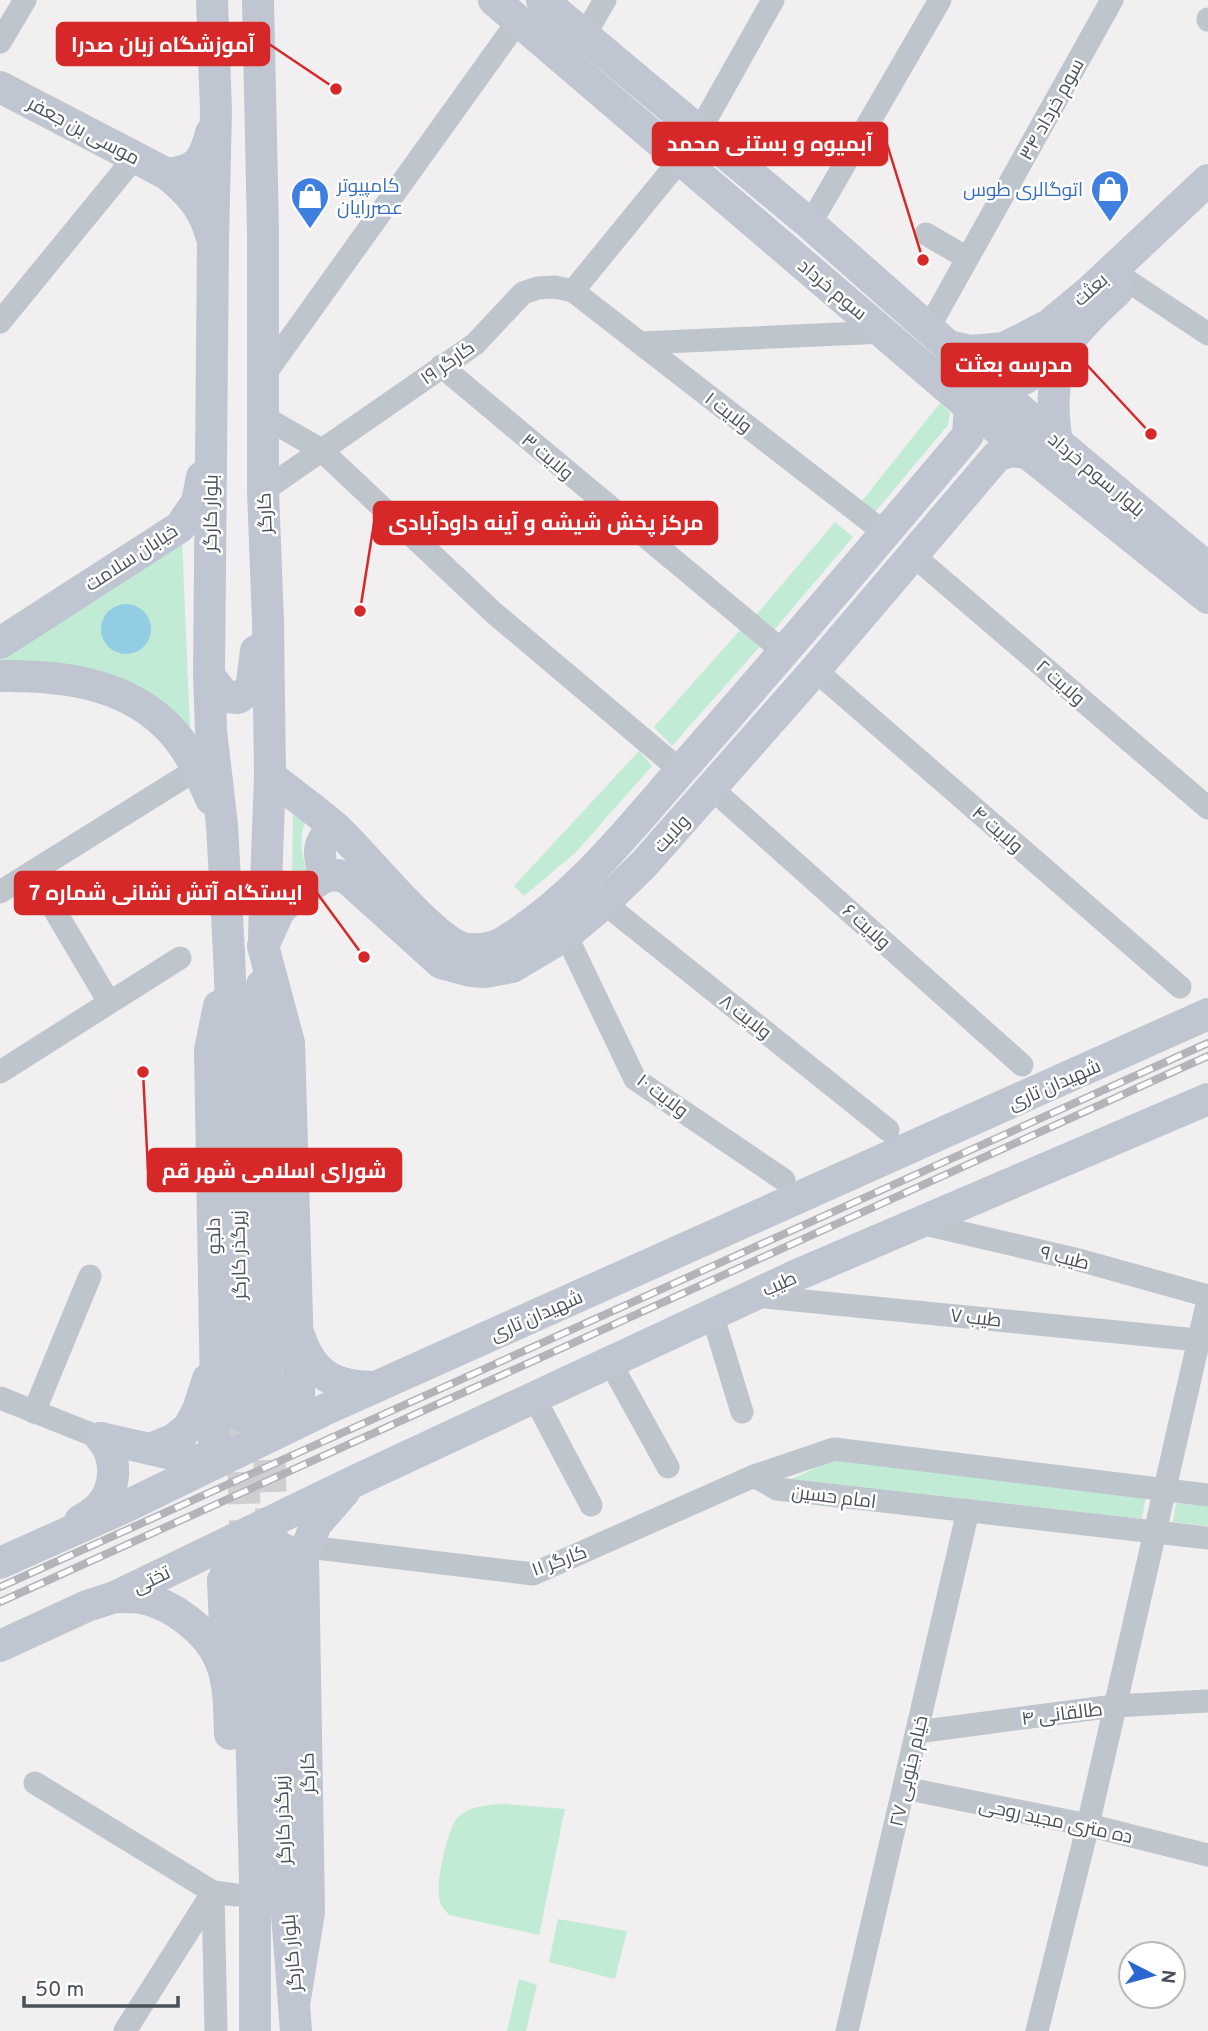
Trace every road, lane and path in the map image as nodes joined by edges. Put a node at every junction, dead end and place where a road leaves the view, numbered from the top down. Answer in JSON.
{"nodes":[{"id":1,"x":25,"y":0,"type":"edge"},
{"id":2,"x":212,"y":0,"type":"edge"},
{"id":3,"x":258,"y":0,"type":"edge"},
{"id":4,"x":494,"y":0,"type":"edge"},
{"id":5,"x":542,"y":0,"type":"edge"},
{"id":6,"x":605,"y":0,"type":"edge"},
{"id":7,"x":773,"y":0,"type":"edge"},
{"id":8,"x":940,"y":0,"type":"edge"},
{"id":9,"x":1112,"y":0,"type":"edge"},
{"id":10,"x":518,"y":21,"type":"junction"},
{"id":11,"x":584,"y":36,"type":"junction"},
{"id":12,"x":0,"y":42,"type":"edge"},
{"id":13,"x":0,"y":86,"type":"edge"},
{"id":14,"x":216,"y":111,"type":"junction"},
{"id":15,"x":700,"y":130,"type":"junction"},
{"id":16,"x":135,"y":157,"type":"junction"},
{"id":17,"x":681,"y":160,"type":"junction"},
{"id":18,"x":167,"y":174,"type":"junction"},
{"id":19,"x":1208,"y":180,"type":"edge"},
{"id":20,"x":1208,"y":206,"type":"edge"},
{"id":21,"x":810,"y":224,"type":"junction"},
{"id":22,"x":926,"y":234,"type":"dead end"},
{"id":23,"x":213,"y":242,"type":"junction"},
{"id":24,"x":967,"y":258,"type":"junction"},
{"id":25,"x":1128,"y":281,"type":"junction"},
{"id":26,"x":573,"y":291,"type":"junction"},
{"id":27,"x":0,"y":322,"type":"edge"},
{"id":28,"x":885,"y":332,"type":"junction"},
{"id":29,"x":1059,"y":334,"type":"junction"},
{"id":30,"x":1208,"y":334,"type":"edge"},
{"id":31,"x":938,"y":337,"type":"junction"},
{"id":32,"x":641,"y":343,"type":"junction"},
{"id":33,"x":441,"y":366,"type":"junction"},
{"id":34,"x":262,"y":377,"type":"junction"},
{"id":35,"x":1014,"y":401,"type":"joint"},
{"id":36,"x":262,"y":416,"type":"junction"},
{"id":37,"x":969,"y":421,"type":"junction"},
{"id":38,"x":212,"y":434,"type":"junction"},
{"id":39,"x":1058,"y":442,"type":"junction"},
{"id":40,"x":320,"y":449,"type":"junction"},
{"id":41,"x":1012,"y":455,"type":"junction"},
{"id":42,"x":263,"y":499,"type":"junction"},
{"id":43,"x":885,"y":533,"type":"junction"},
{"id":44,"x":914,"y":556,"type":"junction"},
{"id":45,"x":1189,"y":560,"type":"edge"},
{"id":46,"x":1208,"y":598,"type":"edge"},
{"id":47,"x":1208,"y":614,"type":"edge"},
{"id":48,"x":0,"y":643,"type":"edge"},
{"id":49,"x":784,"y":652,"type":"junction"},
{"id":50,"x":815,"y":670,"type":"junction"},
{"id":51,"x":0,"y":676,"type":"edge"},
{"id":52,"x":209,"y":676,"type":"junction"},
{"id":53,"x":197,"y":769,"type":"junction"},
{"id":54,"x":680,"y":770,"type":"junction"},
{"id":55,"x":270,"y":776,"type":"junction"},
{"id":56,"x":711,"y":788,"type":"junction"},
{"id":57,"x":1208,"y":808,"type":"edge"},
{"id":58,"x":222,"y":825,"type":"junction"},
{"id":59,"x":336,"y":828,"type":"junction"},
{"id":60,"x":32,"y":872,"type":"junction"},
{"id":61,"x":326,"y":876,"type":"junction"},
{"id":62,"x":0,"y":892,"type":"edge"},
{"id":63,"x":604,"y":904,"type":"junction"},
{"id":64,"x":566,"y":935,"type":"junction"},
{"id":65,"x":263,"y":946,"type":"junction"},
{"id":66,"x":229,"y":953,"type":"junction"},
{"id":67,"x":447,"y":953,"type":"junction"},
{"id":68,"x":507,"y":955,"type":"junction"},
{"id":69,"x":180,"y":958,"type":"dead end"},
{"id":70,"x":1180,"y":987,"type":"dead end"},
{"id":71,"x":109,"y":1002,"type":"junction"},
{"id":72,"x":1208,"y":1014,"type":"edge"},
{"id":73,"x":247,"y":1025,"type":"junction"},
{"id":74,"x":1023,"y":1065,"type":"dead end"},
{"id":75,"x":0,"y":1072,"type":"edge"},
{"id":76,"x":1208,"y":1099,"type":"edge"},
{"id":77,"x":888,"y":1129,"type":"dead end"},
{"id":78,"x":784,"y":1180,"type":"dead end"},
{"id":79,"x":920,"y":1223,"type":"junction"},
{"id":80,"x":90,"y":1276,"type":"dead end"},
{"id":81,"x":752,"y":1296,"type":"junction"},
{"id":82,"x":1208,"y":1298,"type":"edge"},
{"id":83,"x":712,"y":1314,"type":"junction"},
{"id":84,"x":298,"y":1330,"type":"junction"},
{"id":85,"x":1204,"y":1341,"type":"edge"},
{"id":86,"x":216,"y":1351,"type":"junction"},
{"id":87,"x":610,"y":1362,"type":"junction"},
{"id":88,"x":299,"y":1382,"type":"junction"},
{"id":89,"x":376,"y":1387,"type":"junction"},
{"id":90,"x":241,"y":1396,"type":"junction"},
{"id":91,"x":534,"y":1397,"type":"junction"},
{"id":92,"x":0,"y":1398,"type":"edge"},
{"id":93,"x":34,"y":1412,"type":"junction"},
{"id":94,"x":743,"y":1412,"type":"dead end"},
{"id":95,"x":300,"y":1421,"type":"junction"},
{"id":96,"x":101,"y":1438,"type":"junction"},
{"id":97,"x":150,"y":1449,"type":"junction"},
{"id":98,"x":213,"y":1464,"type":"junction"},
{"id":99,"x":668,"y":1467,"type":"dead end"},
{"id":100,"x":754,"y":1476,"type":"junction"},
{"id":101,"x":355,"y":1481,"type":"junction"},
{"id":102,"x":1165,"y":1492,"type":"junction"},
{"id":103,"x":1208,"y":1496,"type":"edge"},
{"id":104,"x":591,"y":1506,"type":"dead end"},
{"id":105,"x":968,"y":1511,"type":"junction"},
{"id":106,"x":1155,"y":1533,"type":"junction"},
{"id":107,"x":62,"y":1535,"type":"junction"},
{"id":108,"x":1208,"y":1538,"type":"edge"},
{"id":109,"x":305,"y":1555,"type":"junction"},
{"id":110,"x":259,"y":1556,"type":"tunnel mouth"},
{"id":111,"x":0,"y":1563,"type":"edge"},
{"id":112,"x":115,"y":1597,"type":"junction"},
{"id":113,"x":0,"y":1646,"type":"edge"},
{"id":114,"x":228,"y":1690,"type":"junction"},
{"id":115,"x":1208,"y":1701,"type":"edge"},
{"id":116,"x":1114,"y":1706,"type":"junction"},
{"id":117,"x":917,"y":1732,"type":"junction"},
{"id":118,"x":35,"y":1783,"type":"dead end"},
{"id":119,"x":904,"y":1788,"type":"junction"},
{"id":120,"x":1088,"y":1825,"type":"junction"},
{"id":121,"x":1208,"y":1855,"type":"edge"},
{"id":122,"x":247,"y":1885,"type":"junction"},
{"id":123,"x":295,"y":1998,"type":"junction"},
{"id":124,"x":125,"y":2031,"type":"edge"},
{"id":125,"x":216,"y":2031,"type":"edge"},
{"id":126,"x":256,"y":2031,"type":"edge"},
{"id":127,"x":296,"y":2031,"type":"edge"},
{"id":128,"x":847,"y":2031,"type":"edge"},
{"id":129,"x":1037,"y":2031,"type":"edge"}],
"edges":[{"from":1,"to":12,"type":"street"},
{"from":2,"to":14,"type":"street","name":"بلوار کارگر"},
{"from":3,"to":34,"type":"street","name":"کارگر"},
{"from":4,"to":10,"type":"street","name":"سوم خرداد"},
{"from":5,"to":11,"type":"street","name":"سوم خرداد"},
{"from":6,"to":11,"type":"street"},
{"from":7,"to":15,"type":"street"},
{"from":8,"to":21,"type":"street"},
{"from":9,"to":24,"type":"street","name":"سوم خرداد ۳۴"},
{"from":10,"to":17,"type":"street","name":"سوم خرداد"},
{"from":10,"to":34,"type":"street"},
{"from":11,"to":15,"type":"street","name":"سوم خرداد"},
{"from":13,"to":16,"type":"street","name":"موسی بن جعفر"},
{"from":14,"to":18,"type":"street"},
{"from":14,"to":23,"type":"street","name":"بلوار کارگر"},
{"from":15,"to":21,"type":"street","name":"سوم خرداد"},
{"from":16,"to":18,"type":"street","name":"موسی بن جعفر"},
{"from":16,"to":27,"type":"street"},
{"from":17,"to":26,"type":"street"},
{"from":17,"to":28,"type":"street","name":"سوم خرداد"},
{"from":18,"to":23,"type":"street","name":"موسی بن جعفر"},
{"from":19,"to":29,"type":"street","name":"بعثت"},
{"from":20,"to":25,"type":"street","name":"بعثت"},
{"from":21,"to":31,"type":"street","name":"سوم خرداد"},
{"from":22,"to":24,"type":"street"},
{"from":23,"to":38,"type":"street","name":"بلوار کارگر"},
{"from":24,"to":31,"type":"street","name":"سوم خرداد ۳۴"},
{"from":25,"to":29,"type":"street","name":"بعثت"},
{"from":25,"to":30,"type":"street"},
{"from":26,"to":32,"type":"street","name":"ولایت ۱"},
{"from":26,"to":33,"type":"street","name":"کارگر ۱۹"},
{"from":28,"to":32,"type":"street"},
{"from":28,"to":37,"type":"street","name":"سوم خرداد"},
{"from":29,"to":31,"type":"street","name":"بعثت"},
{"from":29,"to":39,"type":"street","name":"بعثت"},
{"from":31,"to":35,"type":"street","name":"سوم خرداد"},
{"from":32,"to":43,"type":"street","name":"ولایت ۱"},
{"from":33,"to":40,"type":"street","name":"کارگر ۱۹"},
{"from":33,"to":49,"type":"street","name":"ولایت ۳"},
{"from":34,"to":36,"type":"street","name":"کارگر"},
{"from":35,"to":39,"type":"street","name":"بلوار سوم خرداد"},
{"from":36,"to":40,"type":"street"},
{"from":36,"to":42,"type":"street","name":"کارگر"},
{"from":37,"to":41,"type":"street","name":"سوم خرداد"},
{"from":37,"to":43,"type":"street","name":"ولایت"},
{"from":38,"to":48,"type":"street","name":"خیابان سلامت"},
{"from":38,"to":52,"type":"street","name":"بلوار کارگر"},
{"from":39,"to":45,"type":"street","name":"بلوار سوم خرداد"},
{"from":40,"to":42,"type":"street","name":"کارگر ۱۹"},
{"from":40,"to":54,"type":"street"},
{"from":41,"to":44,"type":"street","name":"ولایت"},
{"from":41,"to":45,"type":"street"},
{"from":42,"to":52,"type":"street"},
{"from":42,"to":55,"type":"street","name":"کارگر"},
{"from":43,"to":49,"type":"street","name":"ولایت"},
{"from":44,"to":50,"type":"street","name":"ولایت"},
{"from":44,"to":57,"type":"street","name":"ولایت ۲"},
{"from":45,"to":46,"type":"street"},
{"from":45,"to":47,"type":"street","name":"بلوار سوم خرداد"},
{"from":49,"to":54,"type":"street","name":"ولایت"},
{"from":50,"to":56,"type":"street","name":"ولایت"},
{"from":50,"to":70,"type":"street","name":"ولایت ۴"},
{"from":51,"to":53,"type":"street"},
{"from":52,"to":58,"type":"street","name":"بلوار کارگر"},
{"from":53,"to":58,"type":"street"},
{"from":53,"to":60,"type":"street"},
{"from":54,"to":68,"type":"street","name":"ولایت"},
{"from":55,"to":59,"type":"street","name":"ولایت"},
{"from":55,"to":65,"type":"street","name":"کارگر"},
{"from":56,"to":63,"type":"street","name":"ولایت"},
{"from":56,"to":74,"type":"street","name":"ولایت ۶"},
{"from":58,"to":66,"type":"street","name":"بلوار کارگر"},
{"from":59,"to":61,"type":"street"},
{"from":59,"to":67,"type":"street","name":"ولایت"},
{"from":60,"to":62,"type":"street"},
{"from":60,"to":71,"type":"street"},
{"from":61,"to":65,"type":"street"},
{"from":61,"to":67,"type":"street","name":"ولایت"},
{"from":63,"to":64,"type":"street","name":"ولایت"},
{"from":63,"to":77,"type":"street","name":"ولایت ۸"},
{"from":64,"to":68,"type":"street","name":"ولایت"},
{"from":64,"to":78,"type":"street","name":"ولایت ۱۰"},
{"from":65,"to":73,"type":"street","name":"کارگر"},
{"from":65,"to":84,"type":"street"},
{"from":66,"to":73,"type":"street","name":"بلوار کارگر"},
{"from":66,"to":86,"type":"street","name":"دلجو"},
{"from":67,"to":68,"type":"street","name":"ولایت"},
{"from":69,"to":71,"type":"street"},
{"from":71,"to":75,"type":"street"},
{"from":72,"to":89,"type":"street","name":"شهیدان تاری"},
{"from":73,"to":90,"type":"street","name":"زیرگذر کارگر"},
{"from":76,"to":79,"type":"street","name":"طیب"},
{"from":79,"to":81,"type":"street","name":"طیب"},
{"from":79,"to":82,"type":"street","name":"طیب ۹"},
{"from":80,"to":93,"type":"street"},
{"from":81,"to":83,"type":"street","name":"طیب"},
{"from":81,"to":85,"type":"street","name":"طیب ۷"},
{"from":82,"to":85,"type":"street"},
{"from":83,"to":87,"type":"street","name":"طیب"},
{"from":83,"to":94,"type":"street"},
{"from":84,"to":88,"type":"street"},
{"from":84,"to":89,"type":"street"},
{"from":85,"to":102,"type":"street"},
{"from":86,"to":90,"type":"street","name":"دلجو"},
{"from":86,"to":97,"type":"street"},
{"from":87,"to":91,"type":"street","name":"طیب"},
{"from":87,"to":99,"type":"street"},
{"from":88,"to":90,"type":"street","bridge":true},
{"from":88,"to":95,"type":"street"},
{"from":89,"to":95,"type":"street","name":"شهیدان تاری"},
{"from":90,"to":98,"type":"street"},
{"from":91,"to":101,"type":"street","name":"طیب"},
{"from":91,"to":104,"type":"street"},
{"from":92,"to":93,"type":"street"},
{"from":93,"to":96,"type":"street"},
{"from":95,"to":98,"type":"street"},
{"from":96,"to":97,"type":"street"},
{"from":96,"to":107,"type":"street"},
{"from":97,"to":98,"type":"street"},
{"from":98,"to":107,"type":"street"},
{"from":100,"to":102,"type":"street","name":"امام حسین"},
{"from":100,"to":105,"type":"street","name":"امام حسین"},
{"from":100,"to":109,"type":"street","name":"کارگر ۱۱"},
{"from":101,"to":109,"type":"street"},
{"from":101,"to":112,"type":"street","name":"تختی"},
{"from":102,"to":103,"type":"street","name":"امام حسین"},
{"from":102,"to":106,"type":"street"},
{"from":105,"to":106,"type":"street","name":"امام حسین"},
{"from":105,"to":117,"type":"street","name":"خیام جنوبی ۲۷"},
{"from":106,"to":108,"type":"street","name":"امام حسین"},
{"from":106,"to":116,"type":"street"},
{"from":107,"to":111,"type":"street"},
{"from":109,"to":114,"type":"street","bridge":true},
{"from":109,"to":123,"type":"street","name":"کارگر"},
{"from":110,"to":122,"type":"street","name":"زیرگذر کارگر"},
{"from":112,"to":113,"type":"street","name":"تختی"},
{"from":112,"to":114,"type":"street"},
{"from":114,"to":122,"type":"street"},
{"from":115,"to":116,"type":"street","name":"طالقانی ۴"},
{"from":116,"to":117,"type":"street","name":"طالقانی ۴"},
{"from":116,"to":120,"type":"street"},
{"from":117,"to":119,"type":"street","name":"خیام جنوبی ۲۷"},
{"from":118,"to":122,"type":"street"},
{"from":119,"to":120,"type":"street","name":"ده متری مجید روحی"},
{"from":119,"to":128,"type":"street","name":"خیام جنوبی ۲۷"},
{"from":120,"to":121,"type":"street","name":"ده متری مجید روحی"},
{"from":120,"to":129,"type":"street"},
{"from":122,"to":123,"type":"street","name":"بلوار کارگر"},
{"from":122,"to":124,"type":"street"},
{"from":122,"to":125,"type":"street"},
{"from":122,"to":126,"type":"street","name":"بلوار کارگر"},
{"from":123,"to":127,"type":"street","name":"بلوار کارگر"}]}
